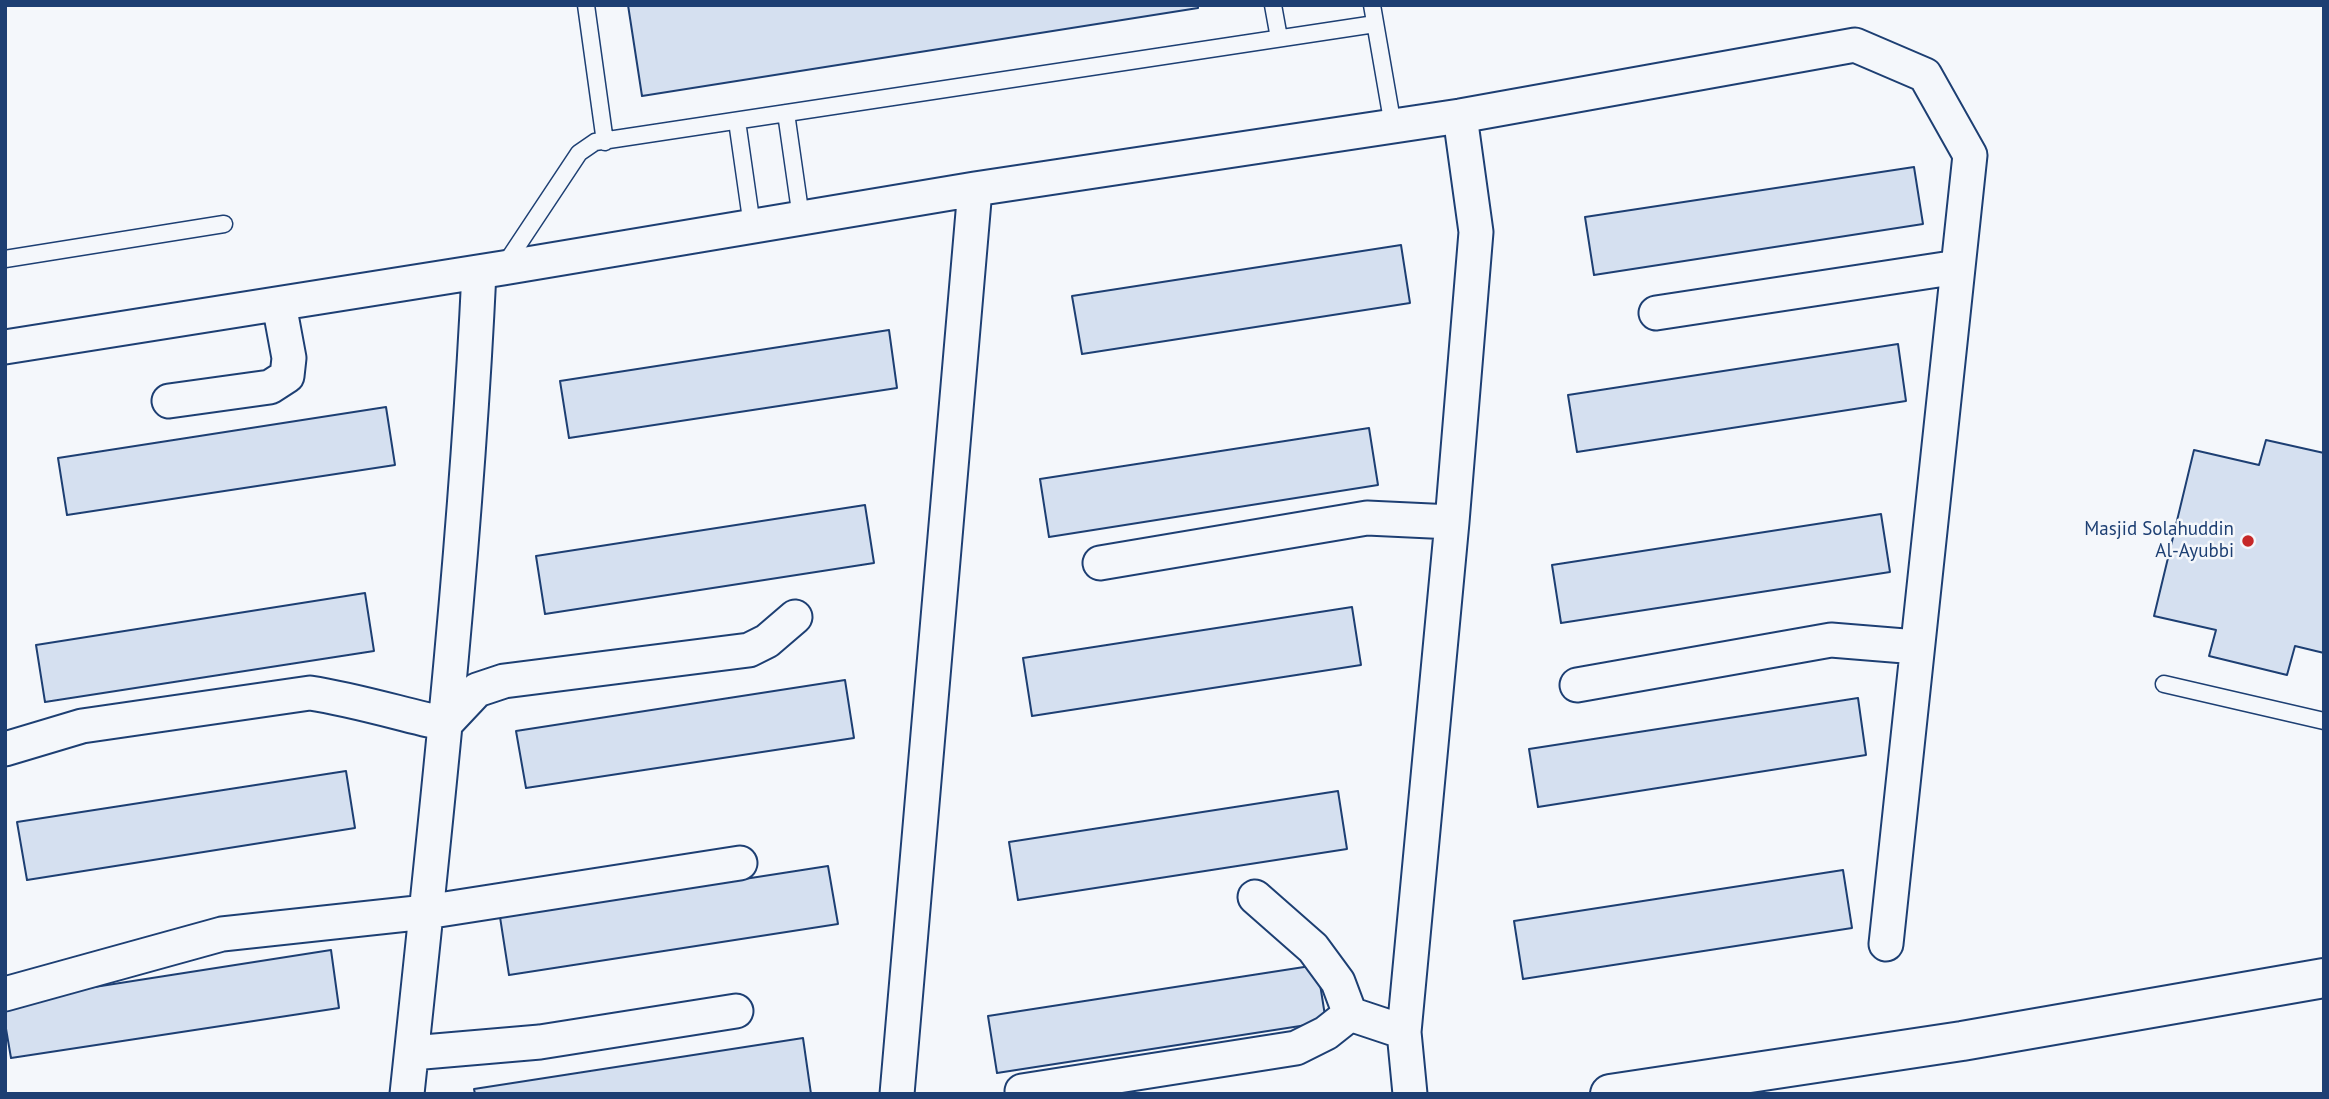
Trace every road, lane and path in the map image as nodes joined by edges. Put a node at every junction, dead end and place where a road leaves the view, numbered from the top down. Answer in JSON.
{"nodes":[{"id":1,"x":586,"y":5,"type":"edge"},
{"id":2,"x":1273,"y":5,"type":"edge"},
{"id":3,"x":1372,"y":5,"type":"edge"},
{"id":4,"x":1375,"y":24,"type":"junction"},
{"id":5,"x":1279,"y":38,"type":"junction"},
{"id":6,"x":786,"y":113,"type":"junction"},
{"id":7,"x":1460,"y":116,"type":"junction"},
{"id":8,"x":737,"y":121,"type":"junction"},
{"id":9,"x":1393,"y":126,"type":"junction"},
{"id":10,"x":605,"y":142,"type":"junction"},
{"id":11,"x":975,"y":189,"type":"junction"},
{"id":12,"x":801,"y":218,"type":"junction"},
{"id":13,"x":224,"y":224,"type":"dead end"},
{"id":14,"x":752,"y":226,"type":"junction"},
{"id":15,"x":5,"y":259,"type":"edge"},
{"id":16,"x":1958,"y":267,"type":"junction"},
{"id":17,"x":491,"y":270,"type":"junction"},
{"id":18,"x":279,"y":304,"type":"junction"},
{"id":19,"x":1656,"y":313,"type":"dead end"},
{"id":20,"x":5,"y":347,"type":"edge"},
{"id":21,"x":169,"y":401,"type":"dead end"},
{"id":22,"x":1452,"y":522,"type":"junction"},
{"id":23,"x":1100,"y":564,"type":"dead end"},
{"id":24,"x":795,"y":617,"type":"dead end"},
{"id":25,"x":1917,"y":647,"type":"junction"},
{"id":26,"x":2164,"y":684,"type":"dead end"},
{"id":27,"x":1577,"y":685,"type":"dead end"},
{"id":28,"x":2324,"y":721,"type":"edge"},
{"id":29,"x":445,"y":724,"type":"junction"},
{"id":30,"x":5,"y":749,"type":"edge"},
{"id":31,"x":740,"y":863,"type":"dead end"},
{"id":32,"x":1255,"y":897,"type":"dead end"},
{"id":33,"x":426,"y":912,"type":"junction"},
{"id":34,"x":1885,"y":944,"type":"dead end"},
{"id":35,"x":2324,"y":978,"type":"edge"},
{"id":36,"x":5,"y":994,"type":"edge"},
{"id":37,"x":736,"y":1011,"type":"dead end"},
{"id":38,"x":1350,"y":1014,"type":"junction"},
{"id":39,"x":1404,"y":1032,"type":"junction"},
{"id":40,"x":412,"y":1053,"type":"junction"},
{"id":41,"x":1652,"y":1090,"type":"edge"},
{"id":42,"x":1022,"y":1091,"type":"dead end"},
{"id":43,"x":407,"y":1094,"type":"edge"},
{"id":44,"x":897,"y":1094,"type":"edge"},
{"id":45,"x":1410,"y":1094,"type":"edge"},
{"id":46,"x":1610,"y":1094,"type":"edge"}],
"edges":[{"from":1,"to":10,"type":"lane"},
{"from":2,"to":5,"type":"lane"},
{"from":3,"to":4,"type":"lane"},
{"from":4,"to":5,"type":"lane"},
{"from":4,"to":9,"type":"lane"},
{"from":5,"to":6,"type":"lane"},
{"from":6,"to":8,"type":"lane"},
{"from":6,"to":12,"type":"lane"},
{"from":7,"to":9,"type":"street"},
{"from":7,"to":16,"type":"street"},
{"from":7,"to":22,"type":"street"},
{"from":8,"to":10,"type":"lane"},
{"from":8,"to":14,"type":"lane"},
{"from":9,"to":11,"type":"street"},
{"from":10,"to":17,"type":"lane"},
{"from":11,"to":12,"type":"street"},
{"from":11,"to":44,"type":"street"},
{"from":12,"to":14,"type":"street"},
{"from":13,"to":15,"type":"lane"},
{"from":14,"to":17,"type":"street"},
{"from":16,"to":19,"type":"street"},
{"from":16,"to":25,"type":"street"},
{"from":17,"to":18,"type":"street"},
{"from":17,"to":29,"type":"street"},
{"from":18,"to":20,"type":"street"},
{"from":18,"to":21,"type":"street"},
{"from":22,"to":23,"type":"street"},
{"from":22,"to":39,"type":"street"},
{"from":24,"to":29,"type":"street"},
{"from":25,"to":27,"type":"street"},
{"from":25,"to":34,"type":"street"},
{"from":26,"to":28,"type":"lane"},
{"from":29,"to":30,"type":"street"},
{"from":29,"to":33,"type":"street"},
{"from":31,"to":33,"type":"street"},
{"from":32,"to":38,"type":"street"},
{"from":33,"to":36,"type":"street"},
{"from":33,"to":40,"type":"street"},
{"from":35,"to":41,"type":"street"},
{"from":37,"to":40,"type":"street"},
{"from":38,"to":39,"type":"street"},
{"from":38,"to":42,"type":"street"},
{"from":39,"to":45,"type":"street"},
{"from":40,"to":43,"type":"street"},
{"from":41,"to":46,"type":"street"}]}
